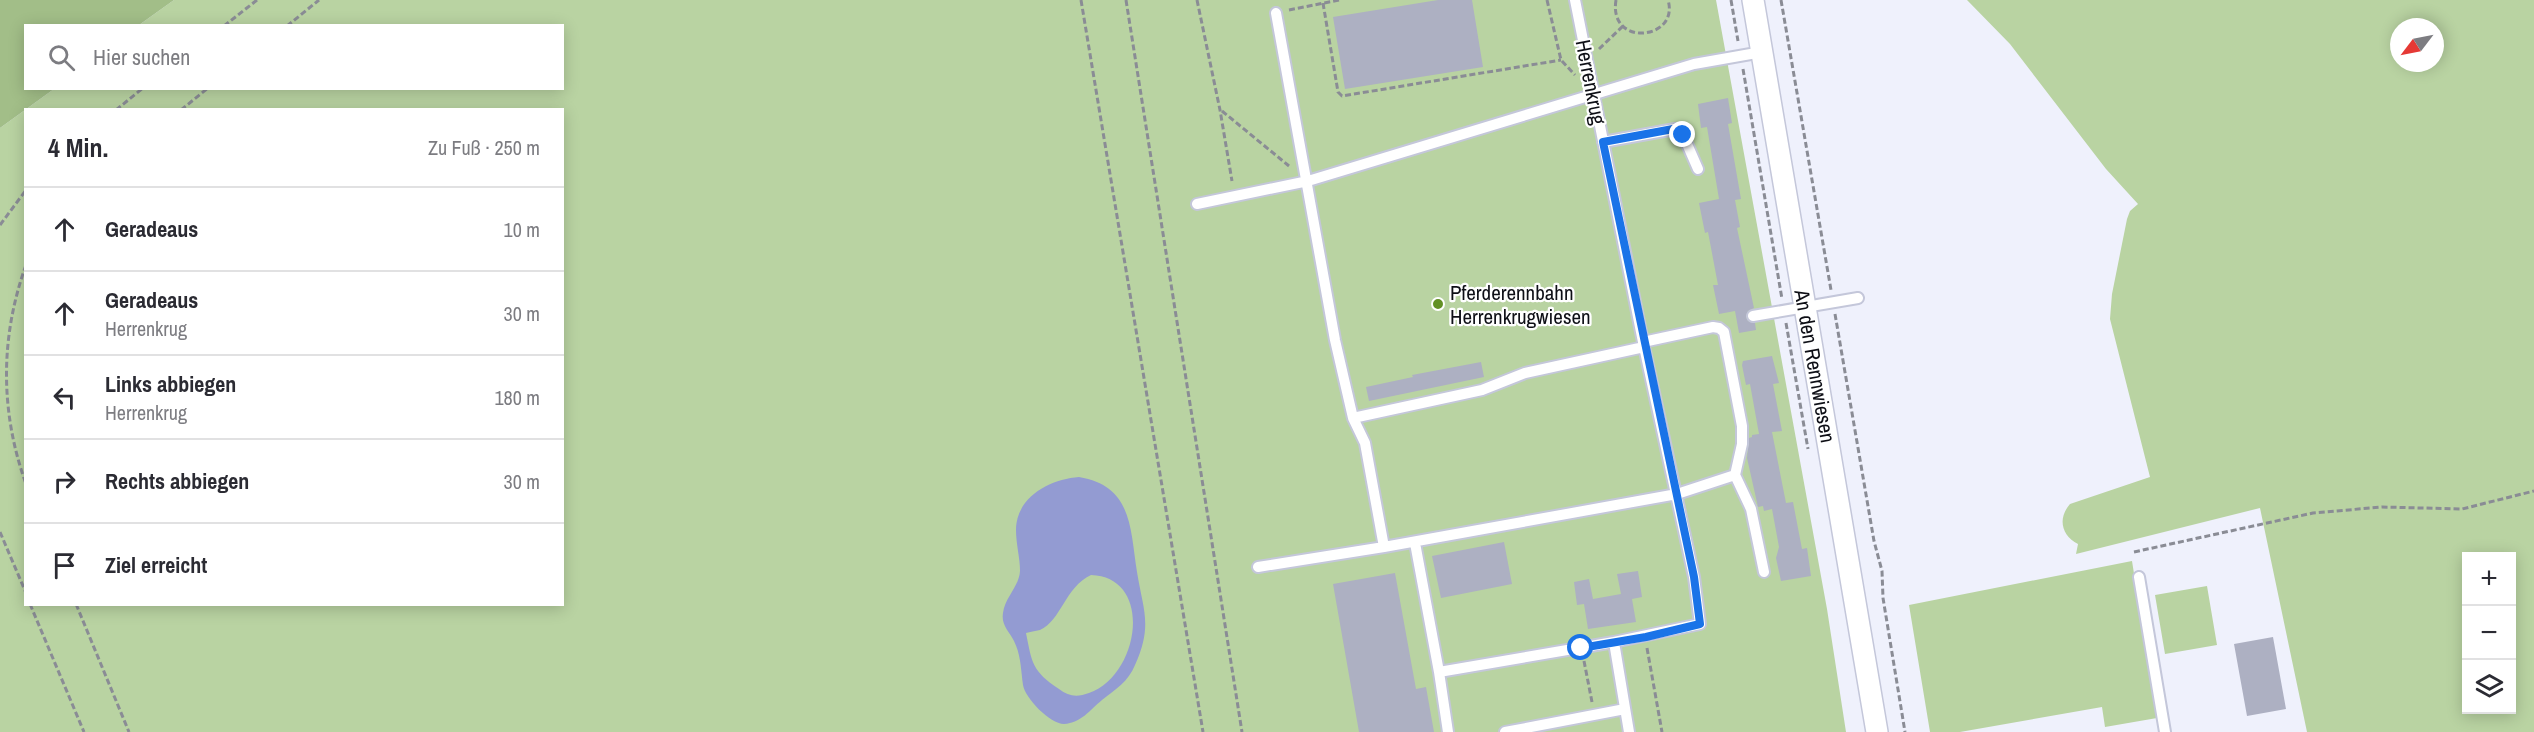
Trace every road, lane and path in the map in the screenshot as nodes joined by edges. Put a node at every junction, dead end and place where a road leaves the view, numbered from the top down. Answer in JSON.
{"nodes":[{"id":1,"x":257,"y":0,"type":"edge"},
{"id":2,"x":319,"y":0,"type":"edge"},
{"id":3,"x":1081,"y":0,"type":"edge"},
{"id":4,"x":1126,"y":0,"type":"edge"},
{"id":5,"x":1197,"y":0,"type":"edge"},
{"id":6,"x":1339,"y":0,"type":"edge"},
{"id":7,"x":1547,"y":0,"type":"edge"},
{"id":8,"x":1575,"y":0,"type":"edge"},
{"id":9,"x":1616,"y":0,"type":"edge"},
{"id":10,"x":1668,"y":0,"type":"edge"},
{"id":11,"x":1753,"y":0,"type":"edge"},
{"id":12,"x":1323,"y":3,"type":"junction"},
{"id":13,"x":1276,"y":13,"type":"joint"},
{"id":14,"x":227,"y":24,"type":"edge"},
{"id":15,"x":289,"y":24,"type":"edge"},
{"id":16,"x":1623,"y":26,"type":"junction"},
{"id":17,"x":1762,"y":52,"type":"junction"},
{"id":18,"x":1561,"y":60,"type":"junction"},
{"id":19,"x":1587,"y":61,"type":"junction"},
{"id":20,"x":141,"y":90,"type":"edge"},
{"id":21,"x":206,"y":90,"type":"edge"},
{"id":22,"x":1593,"y":92,"type":"junction"},
{"id":23,"x":118,"y":108,"type":"edge"},
{"id":24,"x":183,"y":108,"type":"edge"},
{"id":25,"x":1220,"y":110,"type":"junction"},
{"id":26,"x":1603,"y":142,"type":"junction"},
{"id":27,"x":1698,"y":169,"type":"dead end"},
{"id":28,"x":1308,"y":181,"type":"junction"},
{"id":29,"x":1232,"y":182,"type":"dead end"},
{"id":30,"x":24,"y":193,"type":"edge"},
{"id":31,"x":1197,"y":204,"type":"dead end"},
{"id":32,"x":0,"y":225,"type":"edge"},
{"id":33,"x":24,"y":270,"type":"edge"},
{"id":34,"x":1858,"y":298,"type":"dead end"},
{"id":35,"x":1805,"y":306,"type":"junction"},
{"id":36,"x":1754,"y":316,"type":"dead end"},
{"id":37,"x":1644,"y":345,"type":"junction"},
{"id":38,"x":1,"y":392,"type":"edge"},
{"id":39,"x":2,"y":400,"type":"dead end"},
{"id":40,"x":1353,"y":418,"type":"junction"},
{"id":41,"x":1735,"y":475,"type":"junction"},
{"id":42,"x":24,"y":479,"type":"edge"},
{"id":43,"x":2534,"y":491,"type":"edge"},
{"id":44,"x":1677,"y":494,"type":"junction"},
{"id":45,"x":0,"y":532,"type":"edge"},
{"id":46,"x":1415,"y":543,"type":"junction"},
{"id":47,"x":1384,"y":547,"type":"junction"},
{"id":48,"x":2134,"y":552,"type":"dead end"},
{"id":49,"x":1258,"y":567,"type":"dead end"},
{"id":50,"x":1764,"y":572,"type":"dead end"},
{"id":51,"x":2139,"y":577,"type":"dead end"},
{"id":52,"x":24,"y":588,"type":"edge"},
{"id":53,"x":1883,"y":598,"type":"dead end"},
{"id":54,"x":31,"y":606,"type":"edge"},
{"id":55,"x":77,"y":606,"type":"edge"},
{"id":56,"x":1646,"y":637,"type":"junction"},
{"id":57,"x":1614,"y":642,"type":"junction"},
{"id":58,"x":1581,"y":648,"type":"junction"},
{"id":59,"x":1439,"y":672,"type":"junction"},
{"id":60,"x":1625,"y":709,"type":"junction"},
{"id":61,"x":1595,"y":715,"type":"junction"},
{"id":62,"x":84,"y":732,"type":"edge"},
{"id":63,"x":129,"y":732,"type":"edge"},
{"id":64,"x":1203,"y":732,"type":"edge"},
{"id":65,"x":1242,"y":732,"type":"edge"},
{"id":66,"x":1448,"y":732,"type":"edge"},
{"id":67,"x":1505,"y":732,"type":"edge"},
{"id":68,"x":1629,"y":732,"type":"edge"},
{"id":69,"x":1662,"y":732,"type":"edge"},
{"id":70,"x":1877,"y":732,"type":"edge"},
{"id":71,"x":1905,"y":732,"type":"edge"},
{"id":72,"x":2165,"y":732,"type":"edge"}],
"edges":[{"from":1,"to":14,"type":"path"},
{"from":2,"to":15,"type":"path"},
{"from":3,"to":64,"type":"path"},
{"from":4,"to":65,"type":"path"},
{"from":5,"to":25,"type":"path"},
{"from":6,"to":12,"type":"path"},
{"from":7,"to":18,"type":"path"},
{"from":8,"to":19,"type":"lane","name":"Herrenkrug"},
{"from":9,"to":16,"type":"path"},
{"from":10,"to":16,"type":"path"},
{"from":11,"to":17,"type":"street","name":"An den Rennwiesen"},
{"from":12,"to":13,"type":"path"},
{"from":12,"to":18,"type":"path"},
{"from":13,"to":28,"type":"lane"},
{"from":16,"to":19,"type":"path"},
{"from":17,"to":22,"type":"lane"},
{"from":17,"to":35,"type":"street","name":"An den Rennwiesen"},
{"from":18,"to":22,"type":"path"},
{"from":19,"to":22,"type":"lane","name":"Herrenkrug"},
{"from":20,"to":23,"type":"path"},
{"from":21,"to":24,"type":"path"},
{"from":22,"to":26,"type":"lane","name":"Herrenkrug"},
{"from":22,"to":28,"type":"lane"},
{"from":25,"to":28,"type":"path"},
{"from":25,"to":29,"type":"path"},
{"from":26,"to":27,"type":"lane"},
{"from":26,"to":37,"type":"lane","name":"Herrenkrug"},
{"from":28,"to":31,"type":"lane"},
{"from":28,"to":40,"type":"lane"},
{"from":30,"to":32,"type":"path"},
{"from":33,"to":38,"type":"path"},
{"from":34,"to":35,"type":"lane"},
{"from":35,"to":36,"type":"lane"},
{"from":35,"to":70,"type":"street","name":"An den Rennwiesen"},
{"from":37,"to":40,"type":"lane"},
{"from":37,"to":41,"type":"lane"},
{"from":37,"to":44,"type":"lane","name":"Herrenkrug"},
{"from":39,"to":42,"type":"path"},
{"from":40,"to":47,"type":"lane"},
{"from":41,"to":44,"type":"lane"},
{"from":41,"to":50,"type":"lane"},
{"from":43,"to":48,"type":"path"},
{"from":44,"to":46,"type":"lane"},
{"from":44,"to":56,"type":"lane","name":"Herrenkrug"},
{"from":45,"to":52,"type":"path"},
{"from":46,"to":47,"type":"lane"},
{"from":46,"to":59,"type":"lane"},
{"from":47,"to":49,"type":"lane"},
{"from":51,"to":72,"type":"lane"},
{"from":53,"to":71,"type":"path"},
{"from":54,"to":62,"type":"path"},
{"from":55,"to":63,"type":"path"},
{"from":56,"to":57,"type":"lane","name":"Herrenkrug"},
{"from":56,"to":69,"type":"path"},
{"from":57,"to":58,"type":"lane","name":"Herrenkrug"},
{"from":57,"to":60,"type":"lane"},
{"from":58,"to":59,"type":"lane","name":"Herrenkrug"},
{"from":58,"to":61,"type":"path"},
{"from":59,"to":66,"type":"lane"},
{"from":60,"to":61,"type":"lane"},
{"from":60,"to":68,"type":"lane"},
{"from":61,"to":67,"type":"lane"}]}
